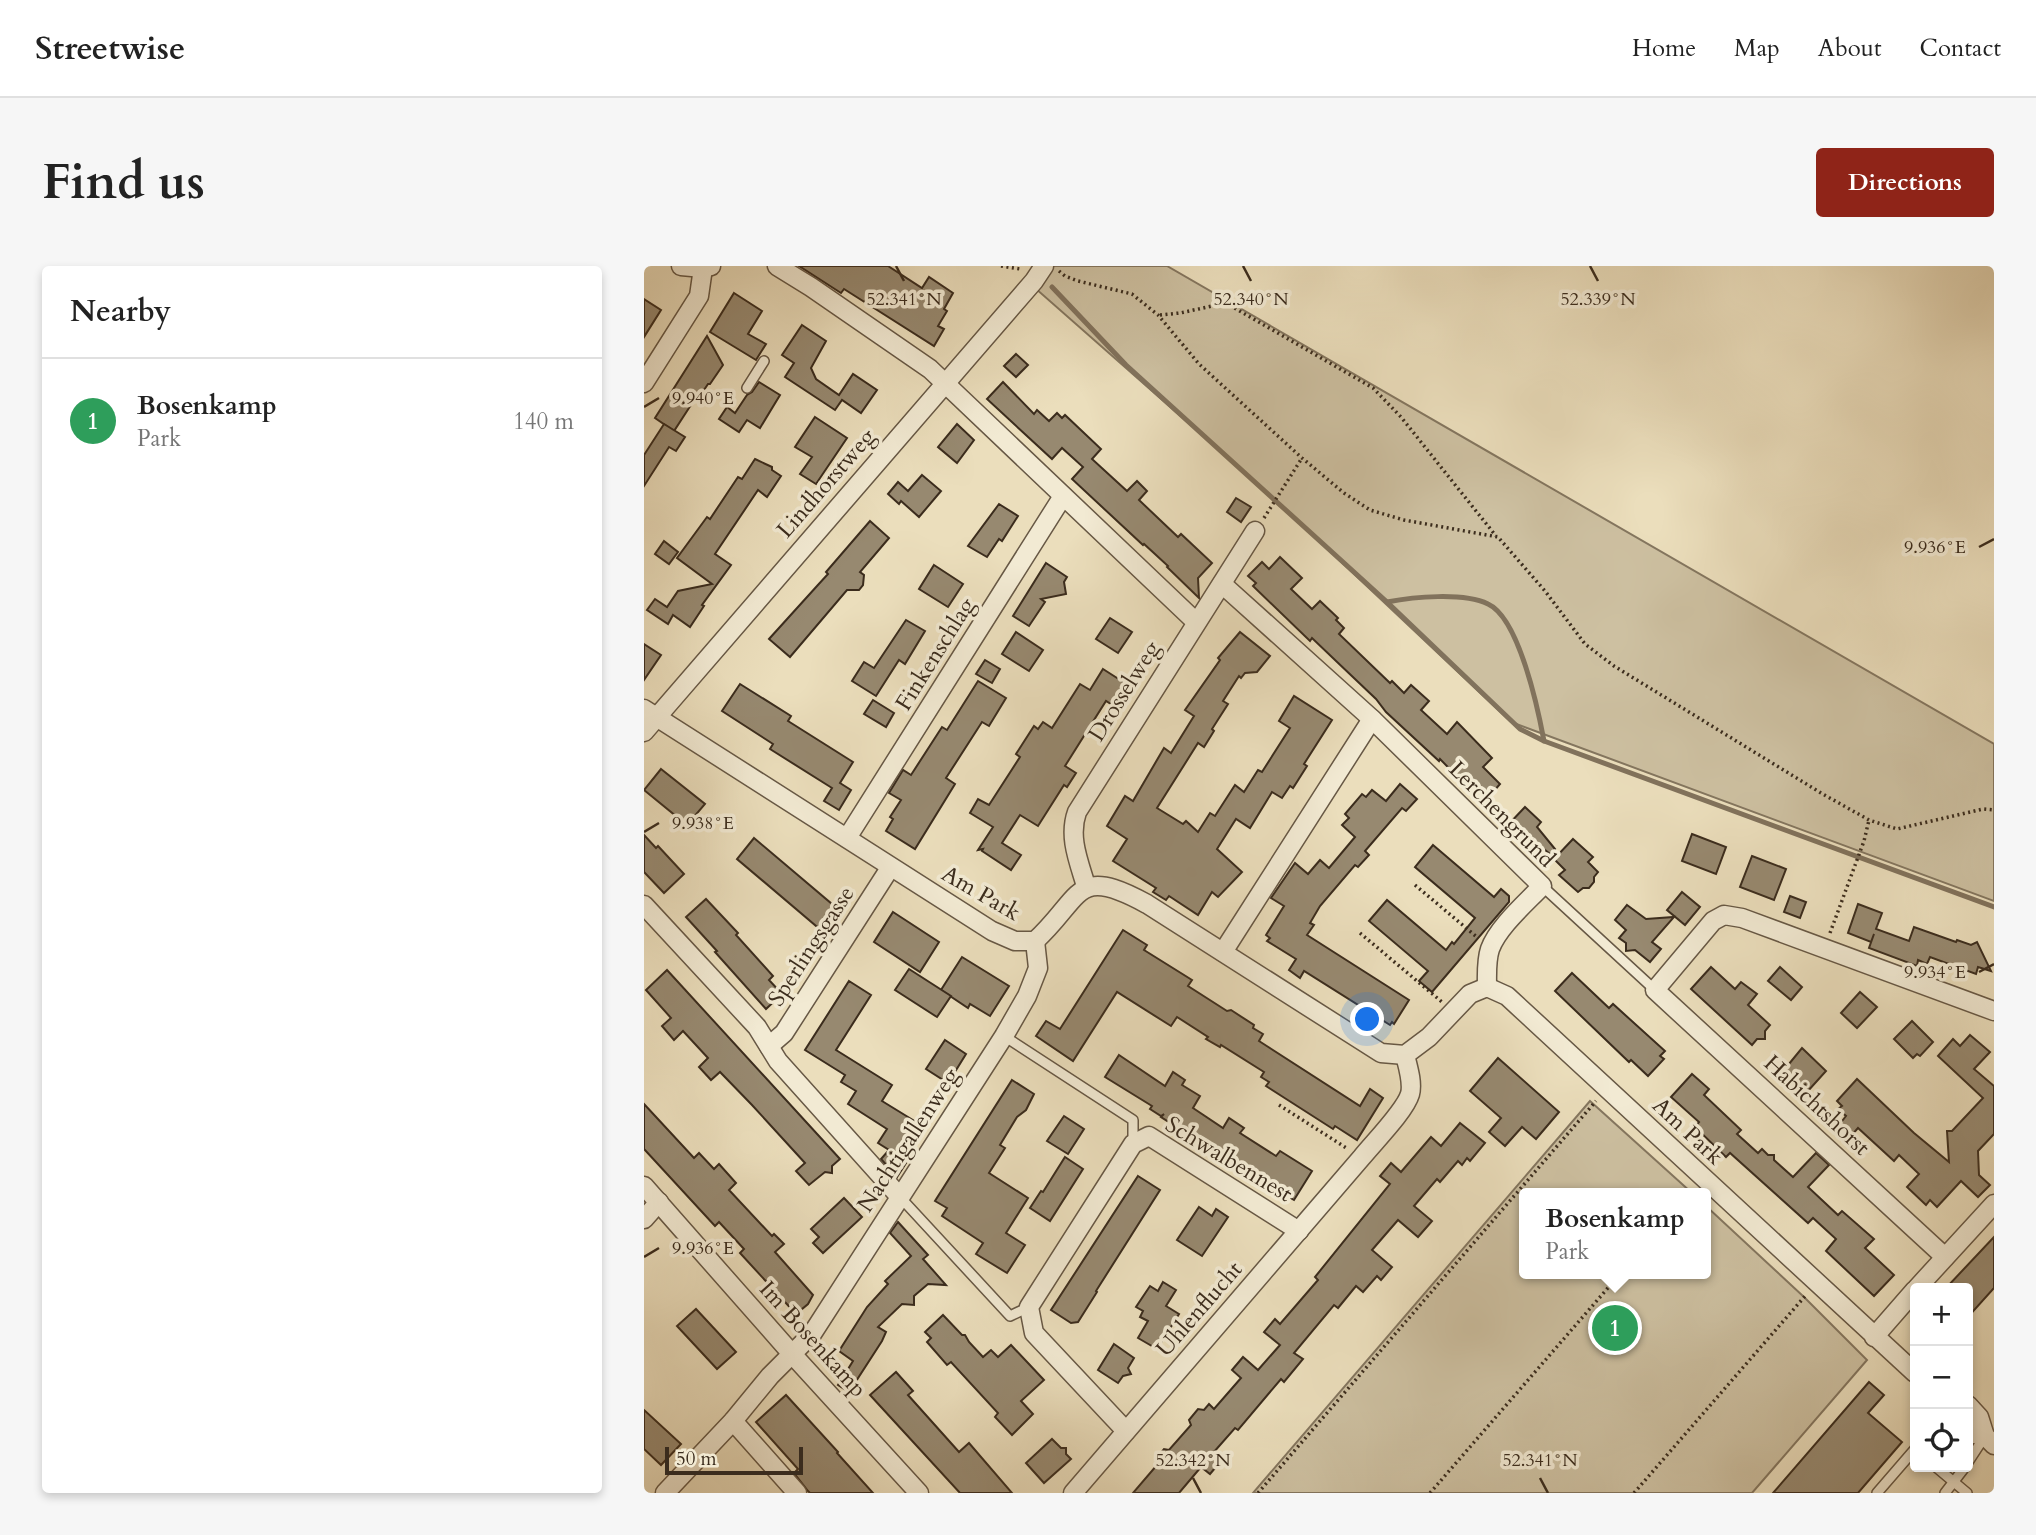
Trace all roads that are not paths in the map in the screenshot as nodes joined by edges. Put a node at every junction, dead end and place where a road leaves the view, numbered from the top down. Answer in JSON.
{"nodes":[{"id":1,"x":681,"y":266,"type":"edge"},
{"id":2,"x":777,"y":266,"type":"edge"},
{"id":3,"x":707,"y":267,"type":"edge"},
{"id":4,"x":1041,"y":268,"type":"edge"},
{"id":5,"x":764,"y":361,"type":"dead end"},
{"id":6,"x":644,"y":383,"type":"edge"},
{"id":7,"x":944,"y":383,"type":"junction"},
{"id":8,"x":747,"y":388,"type":"dead end"},
{"id":9,"x":1063,"y":496,"type":"junction"},
{"id":10,"x":1255,"y":531,"type":"dead end"},
{"id":11,"x":1222,"y":584,"type":"junction"},
{"id":12,"x":1196,"y":622,"type":"junction"},
{"id":13,"x":650,"y":713,"type":"edge"},
{"id":14,"x":1371,"y":719,"type":"junction"},
{"id":15,"x":644,"y":732,"type":"edge"},
{"id":16,"x":847,"y":838,"type":"junction"},
{"id":17,"x":890,"y":868,"type":"junction"},
{"id":18,"x":1086,"y":886,"type":"junction"},
{"id":19,"x":1542,"y":886,"type":"junction"},
{"id":20,"x":644,"y":905,"type":"edge"},
{"id":21,"x":1035,"y":941,"type":"junction"},
{"id":22,"x":1223,"y":952,"type":"junction"},
{"id":23,"x":1487,"y":987,"type":"junction"},
{"id":24,"x":1655,"y":990,"type":"junction"},
{"id":25,"x":1994,"y":1012,"type":"edge"},
{"id":26,"x":1004,"y":1036,"type":"junction"},
{"id":27,"x":769,"y":1046,"type":"junction"},
{"id":28,"x":1405,"y":1055,"type":"junction"},
{"id":29,"x":1133,"y":1144,"type":"junction"},
{"id":30,"x":644,"y":1186,"type":"edge"},
{"id":31,"x":900,"y":1197,"type":"junction"},
{"id":32,"x":659,"y":1202,"type":"junction"},
{"id":33,"x":1994,"y":1204,"type":"edge"},
{"id":34,"x":644,"y":1219,"type":"edge"},
{"id":35,"x":1299,"y":1230,"type":"junction"},
{"id":36,"x":1945,"y":1257,"type":"junction"},
{"id":37,"x":1921,"y":1283,"type":"edge"},
{"id":38,"x":1910,"y":1296,"type":"edge"},
{"id":39,"x":1029,"y":1307,"type":"junction"},
{"id":40,"x":1874,"y":1336,"type":"junction"},
{"id":41,"x":792,"y":1354,"type":"junction"},
{"id":42,"x":1910,"y":1368,"type":"edge"},
{"id":43,"x":1972,"y":1409,"type":"edge"},
{"id":44,"x":733,"y":1421,"type":"junction"},
{"id":45,"x":1126,"y":1431,"type":"junction"},
{"id":46,"x":1982,"y":1438,"type":"edge"},
{"id":47,"x":1973,"y":1453,"type":"edge"},
{"id":48,"x":1910,"y":1454,"type":"edge"},
{"id":49,"x":1942,"y":1472,"type":"edge"},
{"id":50,"x":1961,"y":1472,"type":"edge"},
{"id":51,"x":1954,"y":1482,"type":"junction"},
{"id":52,"x":665,"y":1493,"type":"edge"},
{"id":53,"x":797,"y":1493,"type":"edge"},
{"id":54,"x":919,"y":1493,"type":"edge"},
{"id":55,"x":1073,"y":1493,"type":"edge"},
{"id":56,"x":1877,"y":1493,"type":"edge"},
{"id":57,"x":1945,"y":1493,"type":"edge"},
{"id":58,"x":1967,"y":1493,"type":"edge"}],
"edges":[{"from":1,"to":3,"type":"street"},
{"from":2,"to":7,"type":"street"},
{"from":3,"to":6,"type":"street"},
{"from":4,"to":7,"type":"street","name":"Lindhorstweg"},
{"from":5,"to":8,"type":"lane"},
{"from":7,"to":9,"type":"street"},
{"from":7,"to":13,"type":"street","name":"Lindhorstweg"},
{"from":9,"to":12,"type":"street"},
{"from":9,"to":16,"type":"street","name":"Finkenschlag"},
{"from":10,"to":11,"type":"street","name":"Drosselweg"},
{"from":11,"to":12,"type":"street","name":"Drosselweg"},
{"from":11,"to":14,"type":"street","name":"Lerchengrund"},
{"from":12,"to":18,"type":"street","name":"Drosselweg"},
{"from":13,"to":15,"type":"street","name":"Lindhorstweg"},
{"from":13,"to":16,"type":"street","name":"Am Park"},
{"from":14,"to":19,"type":"street","name":"Lerchengrund"},
{"from":14,"to":22,"type":"street"},
{"from":16,"to":17,"type":"street","name":"Am Park"},
{"from":17,"to":21,"type":"street","name":"Am Park"},
{"from":17,"to":27,"type":"street","name":"Sperlingsgasse"},
{"from":18,"to":21,"type":"street","name":"Am Park"},
{"from":18,"to":22,"type":"street"},
{"from":19,"to":23,"type":"street","name":"Lerchengrund"},
{"from":19,"to":24,"type":"lane","name":"Habichtshorst"},
{"from":20,"to":27,"type":"street","name":"Sperlingsgasse"},
{"from":21,"to":26,"type":"street","name":"Nachtigallenweg"},
{"from":22,"to":28,"type":"street"},
{"from":23,"to":28,"type":"street"},
{"from":23,"to":40,"type":"street","name":"Am Park"},
{"from":24,"to":25,"type":"street"},
{"from":24,"to":36,"type":"street","name":"Habichtshorst"},
{"from":26,"to":29,"type":"lane","name":"Schwalbennest"},
{"from":26,"to":31,"type":"street","name":"Nachtigallenweg"},
{"from":27,"to":31,"type":"street","name":"Sperlingsgasse"},
{"from":28,"to":35,"type":"street","name":"Uhlenflucht"},
{"from":29,"to":35,"type":"street","name":"Schwalbennest"},
{"from":29,"to":39,"type":"street","name":"Schwalbennest"},
{"from":30,"to":32,"type":"street","name":"Im Bosenkamp"},
{"from":31,"to":39,"type":"lane"},
{"from":31,"to":41,"type":"street","name":"Nachtigallenweg"},
{"from":32,"to":34,"type":"street"},
{"from":32,"to":41,"type":"street","name":"Im Bosenkamp"},
{"from":33,"to":36,"type":"street"},
{"from":35,"to":45,"type":"street","name":"Uhlenflucht"},
{"from":36,"to":37,"type":"street"},
{"from":38,"to":40,"type":"street"},
{"from":39,"to":45,"type":"street"},
{"from":40,"to":42,"type":"street","name":"Am Park"},
{"from":41,"to":44,"type":"street","name":"Nachtigallenweg"},
{"from":41,"to":54,"type":"street","name":"Im Bosenkamp"},
{"from":43,"to":46,"type":"street"},
{"from":44,"to":52,"type":"street","name":"Nachtigallenweg"},
{"from":44,"to":53,"type":"street"},
{"from":45,"to":55,"type":"street","name":"Uhlenflucht"},
{"from":46,"to":47,"type":"lane"},
{"from":48,"to":56,"type":"lane"},
{"from":49,"to":51,"type":"lane"},
{"from":50,"to":51,"type":"lane"},
{"from":51,"to":57,"type":"lane"},
{"from":51,"to":58,"type":"lane"}]}
